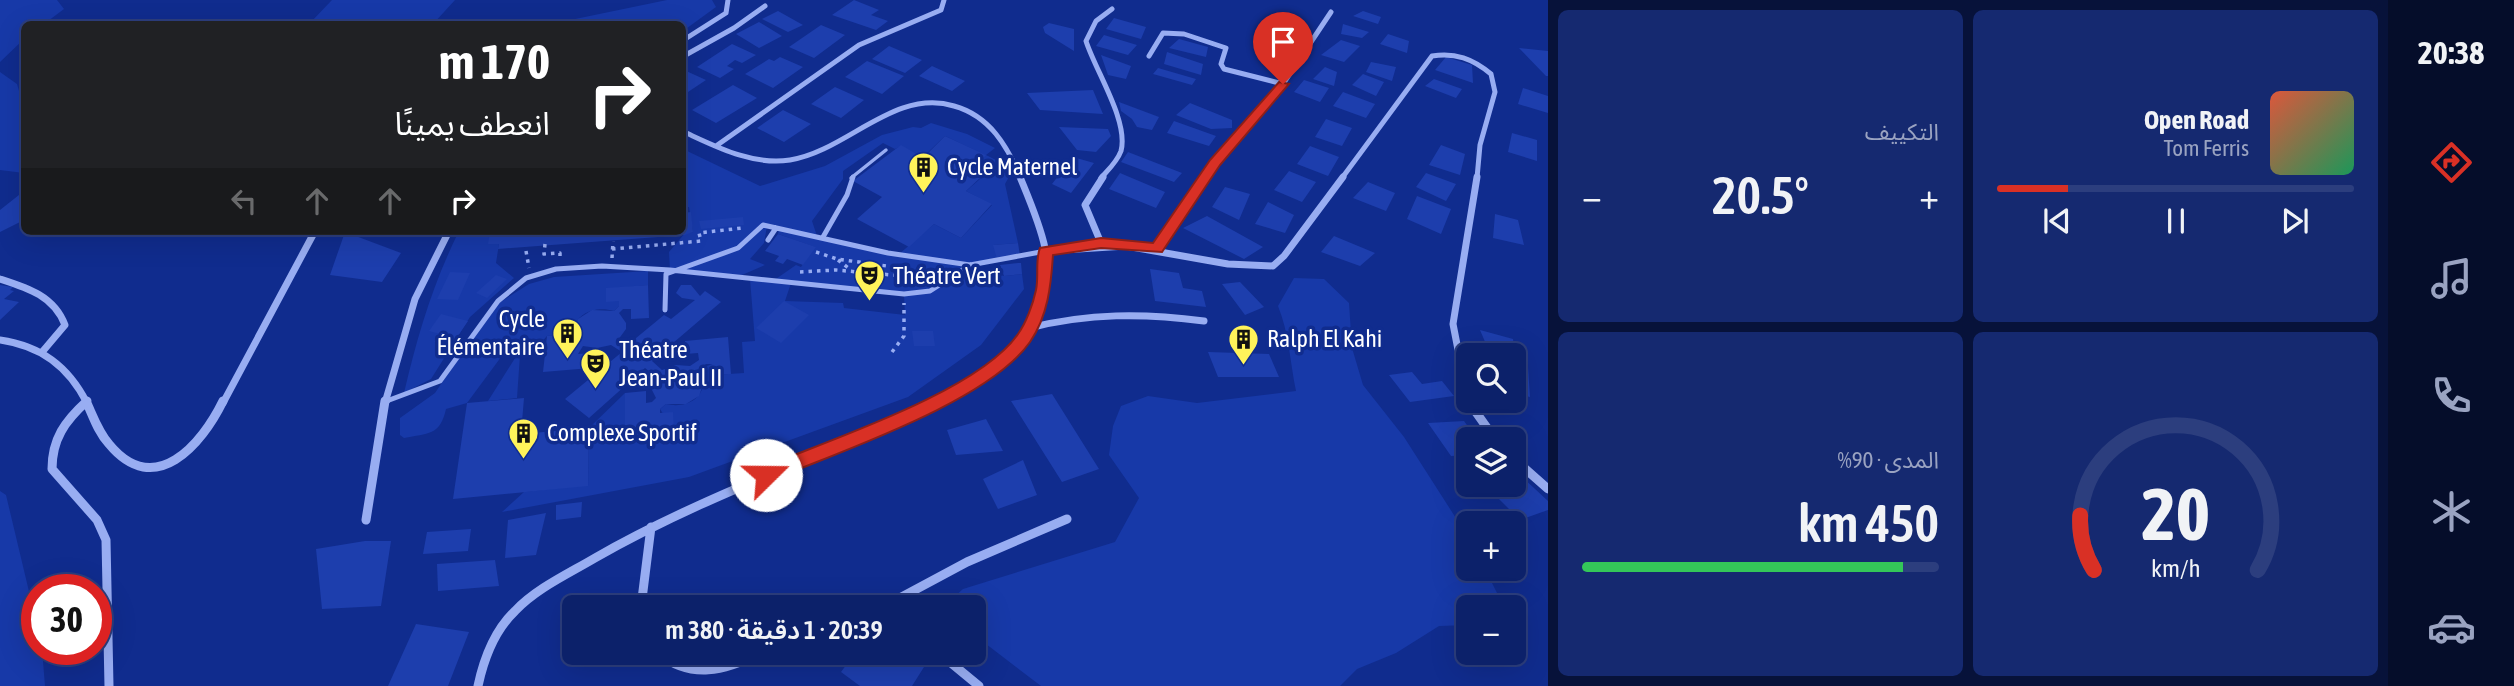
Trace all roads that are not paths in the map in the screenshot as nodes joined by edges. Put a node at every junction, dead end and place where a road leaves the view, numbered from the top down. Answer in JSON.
{"nodes":[{"id":1,"x":728,"y":0,"type":"edge"},
{"id":2,"x":944,"y":0,"type":"edge"},
{"id":3,"x":765,"y":6,"type":"dead end"},
{"id":4,"x":1112,"y":9,"type":"dead end"},
{"id":5,"x":1331,"y":12,"type":"dead end"},
{"id":6,"x":686,"y":39,"type":"edge"},
{"id":7,"x":686,"y":55,"type":"edge"},
{"id":8,"x":1149,"y":56,"type":"dead end"},
{"id":9,"x":1283,"y":84,"type":"junction"},
{"id":10,"x":686,"y":133,"type":"edge"},
{"id":11,"x":716,"y":146,"type":"junction"},
{"id":12,"x":886,"y":150,"type":"dead end"},
{"id":13,"x":776,"y":228,"type":"junction"},
{"id":14,"x":313,"y":235,"type":"edge"},
{"id":15,"x":447,"y":235,"type":"edge"},
{"id":16,"x":823,"y":237,"type":"junction"},
{"id":17,"x":768,"y":240,"type":"dead end"},
{"id":18,"x":1101,"y":243,"type":"junction"},
{"id":19,"x":1156,"y":249,"type":"junction"},
{"id":20,"x":1045,"y":251,"type":"junction"},
{"id":21,"x":970,"y":265,"type":"junction"},
{"id":22,"x":670,"y":270,"type":"junction"},
{"id":23,"x":0,"y":279,"type":"edge"},
{"id":24,"x":665,"y":310,"type":"dead end"},
{"id":25,"x":1204,"y":321,"type":"dead end"},
{"id":26,"x":1029,"y":328,"type":"junction"},
{"id":27,"x":0,"y":340,"type":"edge"},
{"id":28,"x":1456,"y":343,"type":"edge"},
{"id":29,"x":43,"y":351,"type":"junction"},
{"id":30,"x":87,"y":401,"type":"junction"},
{"id":31,"x":384,"y":402,"type":"junction"},
{"id":32,"x":1526,"y":470,"type":"edge"},
{"id":33,"x":1548,"y":489,"type":"edge"},
{"id":34,"x":1067,"y":519,"type":"dead end"},
{"id":35,"x":366,"y":520,"type":"dead end"},
{"id":36,"x":651,"y":527,"type":"junction"},
{"id":37,"x":642,"y":595,"type":"edge"},
{"id":38,"x":905,"y":595,"type":"edge"},
{"id":39,"x":674,"y":665,"type":"edge"},
{"id":40,"x":730,"y":665,"type":"edge"},
{"id":41,"x":954,"y":665,"type":"edge"},
{"id":42,"x":109,"y":686,"type":"edge"},
{"id":43,"x":478,"y":686,"type":"edge"},
{"id":44,"x":979,"y":686,"type":"edge"}],
"edges":[{"from":1,"to":6,"type":"street"},
{"from":2,"to":11,"type":"street"},
{"from":3,"to":7,"type":"street"},
{"from":4,"to":18,"type":"street"},
{"from":5,"to":9,"type":"street"},
{"from":8,"to":9,"type":"street"},
{"from":9,"to":19,"type":"street"},
{"from":10,"to":11,"type":"street"},
{"from":11,"to":20,"type":"street"},
{"from":12,"to":16,"type":"lane"},
{"from":13,"to":16,"type":"lane"},
{"from":13,"to":17,"type":"lane"},
{"from":13,"to":22,"type":"lane"},
{"from":14,"to":30,"type":"street"},
{"from":15,"to":31,"type":"street"},
{"from":16,"to":21,"type":"lane"},
{"from":18,"to":19,"type":"street"},
{"from":18,"to":20,"type":"street"},
{"from":19,"to":28,"type":"street"},
{"from":20,"to":21,"type":"lane"},
{"from":20,"to":26,"type":"street"},
{"from":21,"to":22,"type":"lane"},
{"from":22,"to":24,"type":"lane"},
{"from":22,"to":31,"type":"lane"},
{"from":23,"to":29,"type":"street"},
{"from":25,"to":26,"type":"street"},
{"from":26,"to":36,"type":"street"},
{"from":27,"to":29,"type":"street"},
{"from":29,"to":30,"type":"street"},
{"from":30,"to":42,"type":"street"},
{"from":31,"to":35,"type":"street"},
{"from":32,"to":33,"type":"street"},
{"from":34,"to":38,"type":"street"},
{"from":36,"to":37,"type":"street"},
{"from":36,"to":43,"type":"street"},
{"from":39,"to":40,"type":"street"},
{"from":41,"to":44,"type":"street"}]}
